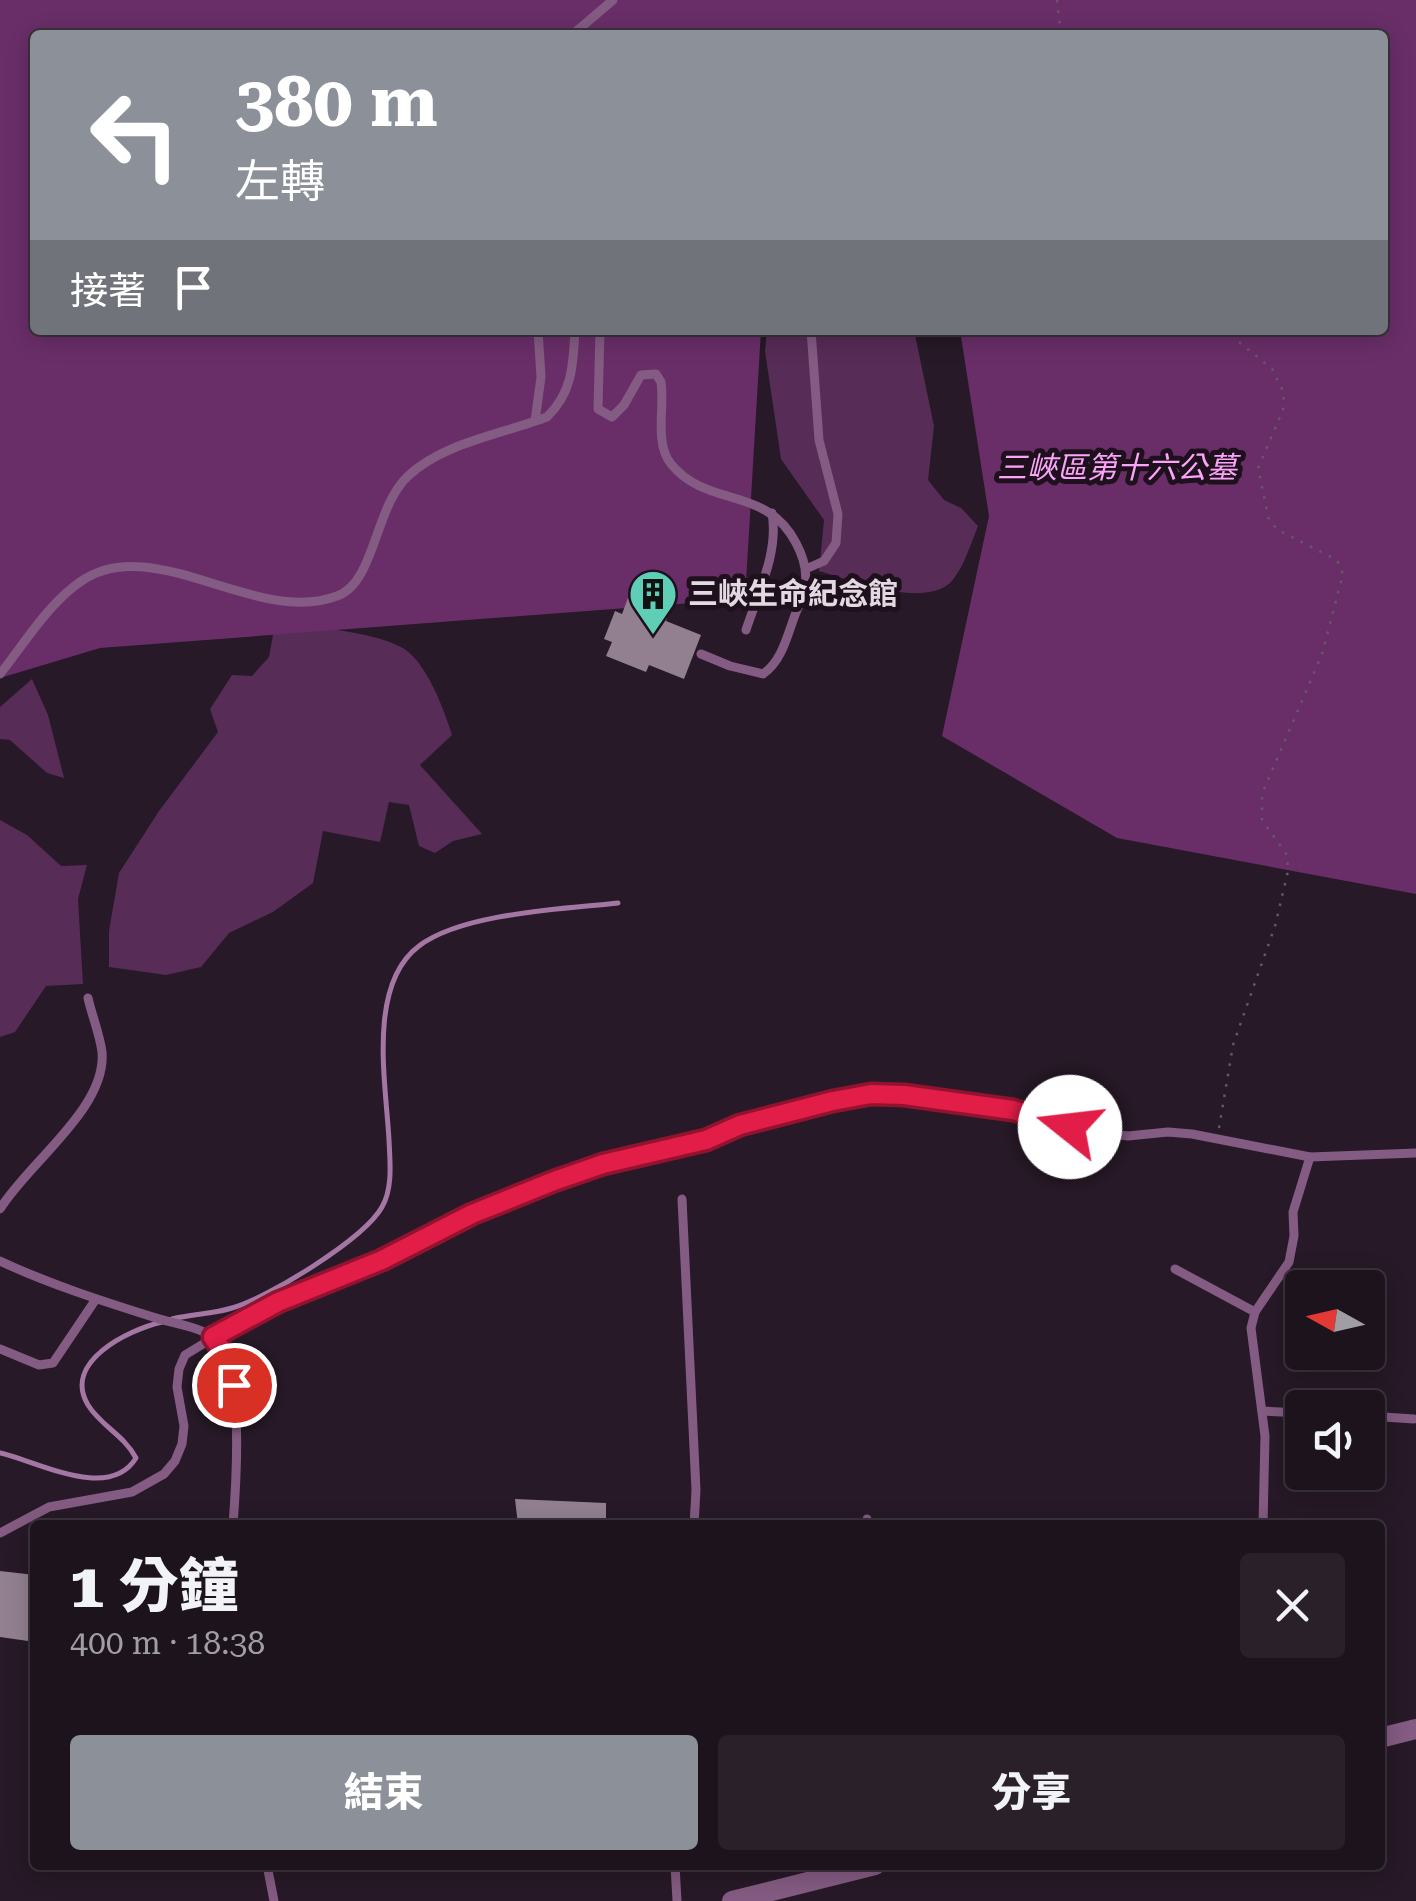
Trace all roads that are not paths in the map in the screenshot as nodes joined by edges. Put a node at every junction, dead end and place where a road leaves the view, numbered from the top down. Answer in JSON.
{"nodes":[{"id":1,"x":613,"y":0,"type":"edge"},
{"id":2,"x":578,"y":30,"type":"edge"},
{"id":3,"x":538,"y":335,"type":"edge"},
{"id":4,"x":575,"y":335,"type":"edge"},
{"id":5,"x":600,"y":335,"type":"edge"},
{"id":6,"x":811,"y":335,"type":"edge"},
{"id":7,"x":535,"y":421,"type":"junction"},
{"id":8,"x":772,"y":511,"type":"junction"},
{"id":9,"x":808,"y":568,"type":"junction"},
{"id":10,"x":746,"y":630,"type":"dead end"},
{"id":11,"x":701,"y":654,"type":"dead end"},
{"id":12,"x":0,"y":674,"type":"edge"},
{"id":13,"x":88,"y":998,"type":"dead end"},
{"id":14,"x":1416,"y":1152,"type":"edge"},
{"id":15,"x":1310,"y":1157,"type":"junction"},
{"id":16,"x":682,"y":1199,"type":"dead end"},
{"id":17,"x":0,"y":1209,"type":"edge"},
{"id":18,"x":0,"y":1261,"type":"edge"},
{"id":19,"x":1175,"y":1269,"type":"dead end"},
{"id":20,"x":96,"y":1299,"type":"junction"},
{"id":21,"x":1255,"y":1312,"type":"junction"},
{"id":22,"x":213,"y":1337,"type":"junction"},
{"id":23,"x":0,"y":1349,"type":"edge"},
{"id":24,"x":1262,"y":1411,"type":"junction"},
{"id":25,"x":1285,"y":1412,"type":"edge"},
{"id":26,"x":1385,"y":1417,"type":"edge"},
{"id":27,"x":1414,"y":1418,"type":"edge"},
{"id":28,"x":234,"y":1520,"type":"edge"},
{"id":29,"x":694,"y":1520,"type":"edge"},
{"id":30,"x":1263,"y":1520,"type":"edge"},
{"id":31,"x":0,"y":1533,"type":"edge"},
{"id":32,"x":1416,"y":1729,"type":"edge"},
{"id":33,"x":1385,"y":1737,"type":"edge"},
{"id":34,"x":268,"y":1870,"type":"edge"},
{"id":35,"x":675,"y":1870,"type":"edge"},
{"id":36,"x":854,"y":1870,"type":"edge"},
{"id":37,"x":274,"y":1901,"type":"edge"},
{"id":38,"x":677,"y":1901,"type":"edge"},
{"id":39,"x":732,"y":1901,"type":"edge"}],
"edges":[{"from":1,"to":2,"type":"lane"},
{"from":3,"to":7,"type":"lane"},
{"from":4,"to":7,"type":"lane"},
{"from":5,"to":8,"type":"lane"},
{"from":6,"to":9,"type":"lane"},
{"from":7,"to":12,"type":"lane"},
{"from":8,"to":9,"type":"lane"},
{"from":8,"to":10,"type":"lane"},
{"from":9,"to":11,"type":"lane"},
{"from":13,"to":17,"type":"lane"},
{"from":14,"to":15,"type":"lane"},
{"from":15,"to":21,"type":"lane"},
{"from":15,"to":22,"type":"lane"},
{"from":16,"to":29,"type":"lane"},
{"from":18,"to":20,"type":"lane"},
{"from":19,"to":21,"type":"lane"},
{"from":20,"to":22,"type":"lane"},
{"from":20,"to":23,"type":"lane"},
{"from":21,"to":24,"type":"lane"},
{"from":22,"to":28,"type":"lane"},
{"from":22,"to":31,"type":"lane"},
{"from":24,"to":25,"type":"lane"},
{"from":24,"to":30,"type":"lane"},
{"from":26,"to":27,"type":"lane"},
{"from":32,"to":33,"type":"street"},
{"from":34,"to":37,"type":"lane"},
{"from":35,"to":38,"type":"lane"},
{"from":36,"to":39,"type":"street"}]}
